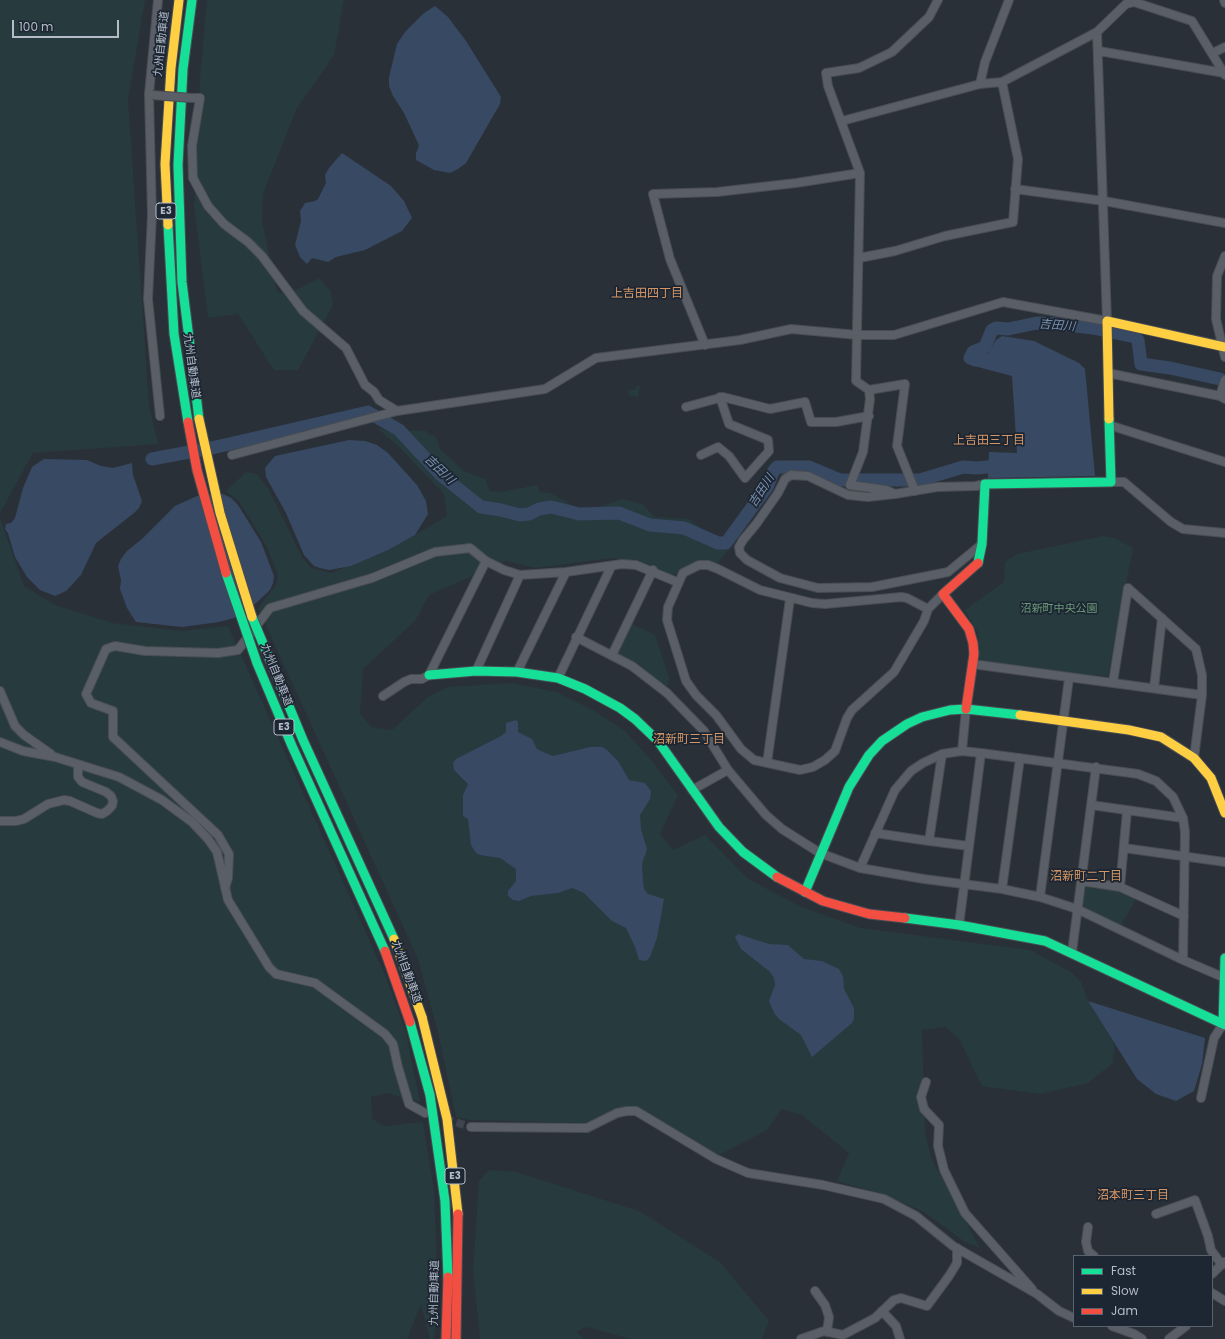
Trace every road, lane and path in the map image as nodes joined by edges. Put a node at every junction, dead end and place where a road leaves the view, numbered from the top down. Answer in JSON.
{"nodes":[{"id":1,"x":158,"y":0,"type":"edge"},
{"id":2,"x":179,"y":0,"type":"edge"},
{"id":3,"x":192,"y":0,"type":"edge"},
{"id":4,"x":1009,"y":0,"type":"edge"},
{"id":5,"x":936,"y":1,"type":"edge"},
{"id":6,"x":1133,"y":1,"type":"edge"},
{"id":7,"x":1097,"y":32,"type":"junction"},
{"id":8,"x":1225,"y":47,"type":"edge"},
{"id":9,"x":1099,"y":51,"type":"junction"},
{"id":10,"x":1213,"y":53,"type":"junction"},
{"id":11,"x":1224,"y":74,"type":"edge"},
{"id":12,"x":1002,"y":82,"type":"junction"},
{"id":13,"x":980,"y":84,"type":"junction"},
{"id":14,"x":150,"y":94,"type":"junction"},
{"id":15,"x":842,"y":121,"type":"junction"},
{"id":16,"x":860,"y":173,"type":"junction"},
{"id":17,"x":1015,"y":189,"type":"junction"},
{"id":18,"x":1104,"y":201,"type":"junction"},
{"id":19,"x":1225,"y":223,"type":"edge"},
{"id":20,"x":1225,"y":256,"type":"edge"},
{"id":21,"x":859,"y":258,"type":"junction"},
{"id":22,"x":1108,"y":320,"type":"junction"},
{"id":23,"x":858,"y":335,"type":"junction"},
{"id":24,"x":705,"y":345,"type":"junction"},
{"id":25,"x":1224,"y":347,"type":"edge"},
{"id":26,"x":1225,"y":357,"type":"edge"},
{"id":27,"x":1108,"y":373,"type":"junction"},
{"id":28,"x":1225,"y":380,"type":"edge"},
{"id":29,"x":869,"y":390,"type":"junction"},
{"id":30,"x":720,"y":397,"type":"junction"},
{"id":31,"x":1222,"y":397,"type":"edge"},
{"id":32,"x":686,"y":407,"type":"dead end"},
{"id":33,"x":397,"y":411,"type":"junction"},
{"id":34,"x":160,"y":416,"type":"dead end"},
{"id":35,"x":868,"y":416,"type":"junction"},
{"id":36,"x":1109,"y":425,"type":"junction"},
{"id":37,"x":232,"y":455,"type":"dead end"},
{"id":38,"x":701,"y":455,"type":"dead end"},
{"id":39,"x":1225,"y":462,"type":"edge"},
{"id":40,"x":1111,"y":482,"type":"junction"},
{"id":41,"x":985,"y":484,"type":"junction"},
{"id":42,"x":915,"y":491,"type":"junction"},
{"id":43,"x":895,"y":494,"type":"junction"},
{"id":44,"x":1225,"y":533,"type":"edge"},
{"id":45,"x":982,"y":544,"type":"junction"},
{"id":46,"x":486,"y":561,"type":"junction"},
{"id":47,"x":611,"y":567,"type":"junction"},
{"id":48,"x":653,"y":570,"type":"junction"},
{"id":49,"x":566,"y":572,"type":"junction"},
{"id":50,"x":520,"y":575,"type":"junction"},
{"id":51,"x":677,"y":582,"type":"junction"},
{"id":52,"x":943,"y":594,"type":"junction"},
{"id":53,"x":790,"y":599,"type":"junction"},
{"id":54,"x":928,"y":609,"type":"junction"},
{"id":55,"x":1162,"y":618,"type":"junction"},
{"id":56,"x":576,"y":637,"type":"junction"},
{"id":57,"x":612,"y":655,"type":"junction"},
{"id":58,"x":972,"y":664,"type":"junction"},
{"id":59,"x":476,"y":671,"type":"junction"},
{"id":60,"x":517,"y":672,"type":"junction"},
{"id":61,"x":428,"y":675,"type":"junction"},
{"id":62,"x":558,"y":678,"type":"junction"},
{"id":63,"x":1068,"y":678,"type":"junction"},
{"id":64,"x":1113,"y":682,"type":"junction"},
{"id":65,"x":1154,"y":688,"type":"junction"},
{"id":66,"x":0,"y":691,"type":"edge"},
{"id":67,"x":1202,"y":695,"type":"junction"},
{"id":68,"x":383,"y":696,"type":"dead end"},
{"id":69,"x":966,"y":709,"type":"junction"},
{"id":70,"x":1063,"y":721,"type":"junction"},
{"id":71,"x":0,"y":742,"type":"edge"},
{"id":72,"x":962,"y":751,"type":"junction"},
{"id":73,"x":981,"y":753,"type":"junction"},
{"id":74,"x":942,"y":754,"type":"junction"},
{"id":75,"x":55,"y":757,"type":"junction"},
{"id":76,"x":1020,"y":758,"type":"junction"},
{"id":77,"x":1194,"y":758,"type":"junction"},
{"id":78,"x":1058,"y":762,"type":"junction"},
{"id":79,"x":767,"y":763,"type":"junction"},
{"id":80,"x":78,"y":765,"type":"junction"},
{"id":81,"x":1096,"y":767,"type":"junction"},
{"id":82,"x":728,"y":770,"type":"junction"},
{"id":83,"x":692,"y":790,"type":"junction"},
{"id":84,"x":1091,"y":805,"type":"junction"},
{"id":85,"x":1127,"y":811,"type":"junction"},
{"id":86,"x":1225,"y":812,"type":"edge"},
{"id":87,"x":1183,"y":818,"type":"junction"},
{"id":88,"x":0,"y":821,"type":"edge"},
{"id":89,"x":875,"y":833,"type":"junction"},
{"id":90,"x":929,"y":841,"type":"junction"},
{"id":91,"x":969,"y":846,"type":"junction"},
{"id":92,"x":1124,"y":848,"type":"junction"},
{"id":93,"x":820,"y":853,"type":"junction"},
{"id":94,"x":1184,"y":856,"type":"junction"},
{"id":95,"x":1225,"y":862,"type":"edge"},
{"id":96,"x":860,"y":868,"type":"junction"},
{"id":97,"x":1081,"y":881,"type":"junction"},
{"id":98,"x":964,"y":883,"type":"junction"},
{"id":99,"x":1120,"y":887,"type":"junction"},
{"id":100,"x":225,"y":888,"type":"junction"},
{"id":101,"x":1002,"y":889,"type":"junction"},
{"id":102,"x":804,"y":892,"type":"junction"},
{"id":103,"x":1040,"y":897,"type":"junction"},
{"id":104,"x":1078,"y":909,"type":"junction"},
{"id":105,"x":1184,"y":916,"type":"junction"},
{"id":106,"x":958,"y":925,"type":"junction"},
{"id":107,"x":1072,"y":952,"type":"junction"},
{"id":108,"x":1225,"y":958,"type":"edge"},
{"id":109,"x":1183,"y":960,"type":"junction"},
{"id":110,"x":1225,"y":978,"type":"edge"},
{"id":111,"x":1224,"y":1024,"type":"edge"},
{"id":112,"x":926,"y":1082,"type":"dead end"},
{"id":113,"x":1201,"y":1098,"type":"dead end"},
{"id":114,"x":425,"y":1113,"type":"dead end"},
{"id":115,"x":471,"y":1127,"type":"tunnel mouth"},
{"id":116,"x":1156,"y":1214,"type":"dead end"},
{"id":117,"x":1088,"y":1227,"type":"dead end"},
{"id":118,"x":957,"y":1248,"type":"junction"},
{"id":119,"x":1093,"y":1255,"type":"edge"},
{"id":120,"x":1223,"y":1263,"type":"edge"},
{"id":121,"x":1213,"y":1273,"type":"edge"},
{"id":122,"x":815,"y":1291,"type":"dead end"},
{"id":123,"x":1037,"y":1294,"type":"junction"},
{"id":124,"x":1213,"y":1294,"type":"edge"},
{"id":125,"x":1225,"y":1301,"type":"edge"},
{"id":126,"x":882,"y":1311,"type":"junction"},
{"id":127,"x":1073,"y":1318,"type":"edge"},
{"id":128,"x":1115,"y":1327,"type":"edge"},
{"id":129,"x":1185,"y":1327,"type":"edge"},
{"id":130,"x":827,"y":1332,"type":"junction"},
{"id":131,"x":446,"y":1339,"type":"edge"},
{"id":132,"x":456,"y":1339,"type":"edge"},
{"id":133,"x":801,"y":1339,"type":"edge"},
{"id":134,"x":900,"y":1339,"type":"edge"},
{"id":135,"x":1142,"y":1339,"type":"edge"},
{"id":136,"x":1169,"y":1339,"type":"edge"}],
"edges":[{"from":1,"to":14,"type":"street"},
{"from":2,"to":131,"type":"main road","name":"九州自動車道","number":"E3","bridge":true},
{"from":3,"to":132,"type":"main road","name":"九州自動車道","number":"E3","bridge":true},
{"from":4,"to":13,"type":"street"},
{"from":5,"to":15,"type":"street"},
{"from":6,"to":7,"type":"street"},
{"from":6,"to":10,"type":"street"},
{"from":7,"to":9,"type":"street"},
{"from":7,"to":12,"type":"street"},
{"from":8,"to":10,"type":"street"},
{"from":9,"to":11,"type":"street"},
{"from":9,"to":18,"type":"street"},
{"from":10,"to":11,"type":"street"},
{"from":12,"to":13,"type":"street"},
{"from":12,"to":17,"type":"street"},
{"from":13,"to":15,"type":"street"},
{"from":14,"to":33,"type":"street","bridge":true},
{"from":14,"to":34,"type":"street"},
{"from":15,"to":16,"type":"street"},
{"from":16,"to":21,"type":"street"},
{"from":16,"to":24,"type":"street"},
{"from":17,"to":18,"type":"street"},
{"from":17,"to":21,"type":"street"},
{"from":18,"to":19,"type":"street"},
{"from":18,"to":22,"type":"street"},
{"from":20,"to":25,"type":"street"},
{"from":21,"to":23,"type":"street"},
{"from":22,"to":23,"type":"street"},
{"from":22,"to":25,"type":"main road"},
{"from":22,"to":27,"type":"main road"},
{"from":23,"to":24,"type":"street"},
{"from":23,"to":29,"type":"street"},
{"from":24,"to":33,"type":"street"},
{"from":25,"to":26,"type":"street"},
{"from":27,"to":31,"type":"street"},
{"from":27,"to":36,"type":"main road"},
{"from":28,"to":31,"type":"street"},
{"from":29,"to":35,"type":"street"},
{"from":29,"to":42,"type":"street"},
{"from":30,"to":32,"type":"street"},
{"from":30,"to":35,"type":"street"},
{"from":30,"to":38,"type":"street"},
{"from":33,"to":37,"type":"street"},
{"from":35,"to":43,"type":"street"},
{"from":36,"to":39,"type":"street"},
{"from":36,"to":40,"type":"main road"},
{"from":40,"to":41,"type":"main road"},
{"from":40,"to":44,"type":"street"},
{"from":41,"to":42,"type":"street"},
{"from":41,"to":45,"type":"main road"},
{"from":42,"to":43,"type":"street"},
{"from":43,"to":45,"type":"street"},
{"from":45,"to":52,"type":"main road"},
{"from":46,"to":50,"type":"street"},
{"from":46,"to":61,"type":"street"},
{"from":46,"to":100,"type":"street"},
{"from":47,"to":48,"type":"street"},
{"from":47,"to":49,"type":"street"},
{"from":47,"to":56,"type":"street"},
{"from":48,"to":51,"type":"street"},
{"from":48,"to":57,"type":"street"},
{"from":49,"to":50,"type":"street"},
{"from":49,"to":60,"type":"street"},
{"from":50,"to":59,"type":"street"},
{"from":51,"to":53,"type":"street"},
{"from":51,"to":79,"type":"street"},
{"from":52,"to":54,"type":"street"},
{"from":52,"to":58,"type":"main road"},
{"from":53,"to":54,"type":"street"},
{"from":53,"to":79,"type":"street"},
{"from":54,"to":79,"type":"street"},
{"from":55,"to":64,"type":"street"},
{"from":55,"to":65,"type":"street"},
{"from":55,"to":67,"type":"street"},
{"from":56,"to":57,"type":"street"},
{"from":56,"to":62,"type":"street"},
{"from":57,"to":82,"type":"street"},
{"from":58,"to":63,"type":"street"},
{"from":58,"to":69,"type":"main road"},
{"from":59,"to":60,"type":"main road"},
{"from":59,"to":61,"type":"main road"},
{"from":60,"to":62,"type":"main road"},
{"from":61,"to":68,"type":"street"},
{"from":62,"to":83,"type":"main road"},
{"from":63,"to":64,"type":"street"},
{"from":63,"to":70,"type":"street"},
{"from":64,"to":65,"type":"street"},
{"from":65,"to":67,"type":"street"},
{"from":66,"to":75,"type":"street"},
{"from":67,"to":77,"type":"street"},
{"from":69,"to":70,"type":"main road"},
{"from":69,"to":72,"type":"street"},
{"from":69,"to":93,"type":"main road"},
{"from":70,"to":77,"type":"main road"},
{"from":70,"to":78,"type":"street"},
{"from":71,"to":75,"type":"street"},
{"from":72,"to":73,"type":"street"},
{"from":72,"to":74,"type":"street"},
{"from":73,"to":76,"type":"street"},
{"from":73,"to":91,"type":"street"},
{"from":74,"to":89,"type":"street"},
{"from":74,"to":90,"type":"street"},
{"from":75,"to":80,"type":"street"},
{"from":76,"to":78,"type":"street"},
{"from":76,"to":101,"type":"street"},
{"from":77,"to":86,"type":"main road"},
{"from":78,"to":81,"type":"street"},
{"from":78,"to":103,"type":"street"},
{"from":80,"to":88,"type":"street"},
{"from":80,"to":100,"type":"street"},
{"from":81,"to":84,"type":"street"},
{"from":81,"to":87,"type":"street"},
{"from":82,"to":83,"type":"street"},
{"from":82,"to":93,"type":"street"},
{"from":83,"to":102,"type":"main road"},
{"from":84,"to":85,"type":"street"},
{"from":84,"to":97,"type":"street"},
{"from":85,"to":87,"type":"street"},
{"from":85,"to":92,"type":"street"},
{"from":87,"to":94,"type":"street"},
{"from":89,"to":90,"type":"street"},
{"from":89,"to":96,"type":"street"},
{"from":90,"to":91,"type":"street"},
{"from":91,"to":98,"type":"street"},
{"from":92,"to":94,"type":"street"},
{"from":92,"to":99,"type":"street"},
{"from":93,"to":96,"type":"street"},
{"from":93,"to":102,"type":"main road"},
{"from":94,"to":95,"type":"street"},
{"from":94,"to":105,"type":"street"},
{"from":96,"to":98,"type":"street"},
{"from":97,"to":99,"type":"street"},
{"from":97,"to":104,"type":"street"},
{"from":98,"to":101,"type":"street"},
{"from":98,"to":106,"type":"street"},
{"from":99,"to":105,"type":"street"},
{"from":100,"to":114,"type":"street"},
{"from":101,"to":103,"type":"street"},
{"from":102,"to":106,"type":"main road"},
{"from":103,"to":104,"type":"street"},
{"from":104,"to":107,"type":"street"},
{"from":104,"to":109,"type":"street"},
{"from":105,"to":109,"type":"street"},
{"from":106,"to":107,"type":"main road"},
{"from":107,"to":111,"type":"main road"},
{"from":108,"to":110,"type":"main road"},
{"from":109,"to":110,"type":"street"},
{"from":110,"to":111,"type":"main road"},
{"from":111,"to":113,"type":"street"},
{"from":112,"to":123,"type":"street"},
{"from":115,"to":118,"type":"street"},
{"from":116,"to":120,"type":"street"},
{"from":117,"to":119,"type":"street"},
{"from":118,"to":123,"type":"street"},
{"from":118,"to":126,"type":"street"},
{"from":120,"to":121,"type":"street"},
{"from":122,"to":130,"type":"street"},
{"from":123,"to":127,"type":"street"},
{"from":124,"to":125,"type":"street"},
{"from":126,"to":130,"type":"street"},
{"from":126,"to":134,"type":"street"},
{"from":128,"to":135,"type":"street"},
{"from":129,"to":136,"type":"street"},
{"from":130,"to":133,"type":"street"}]}
